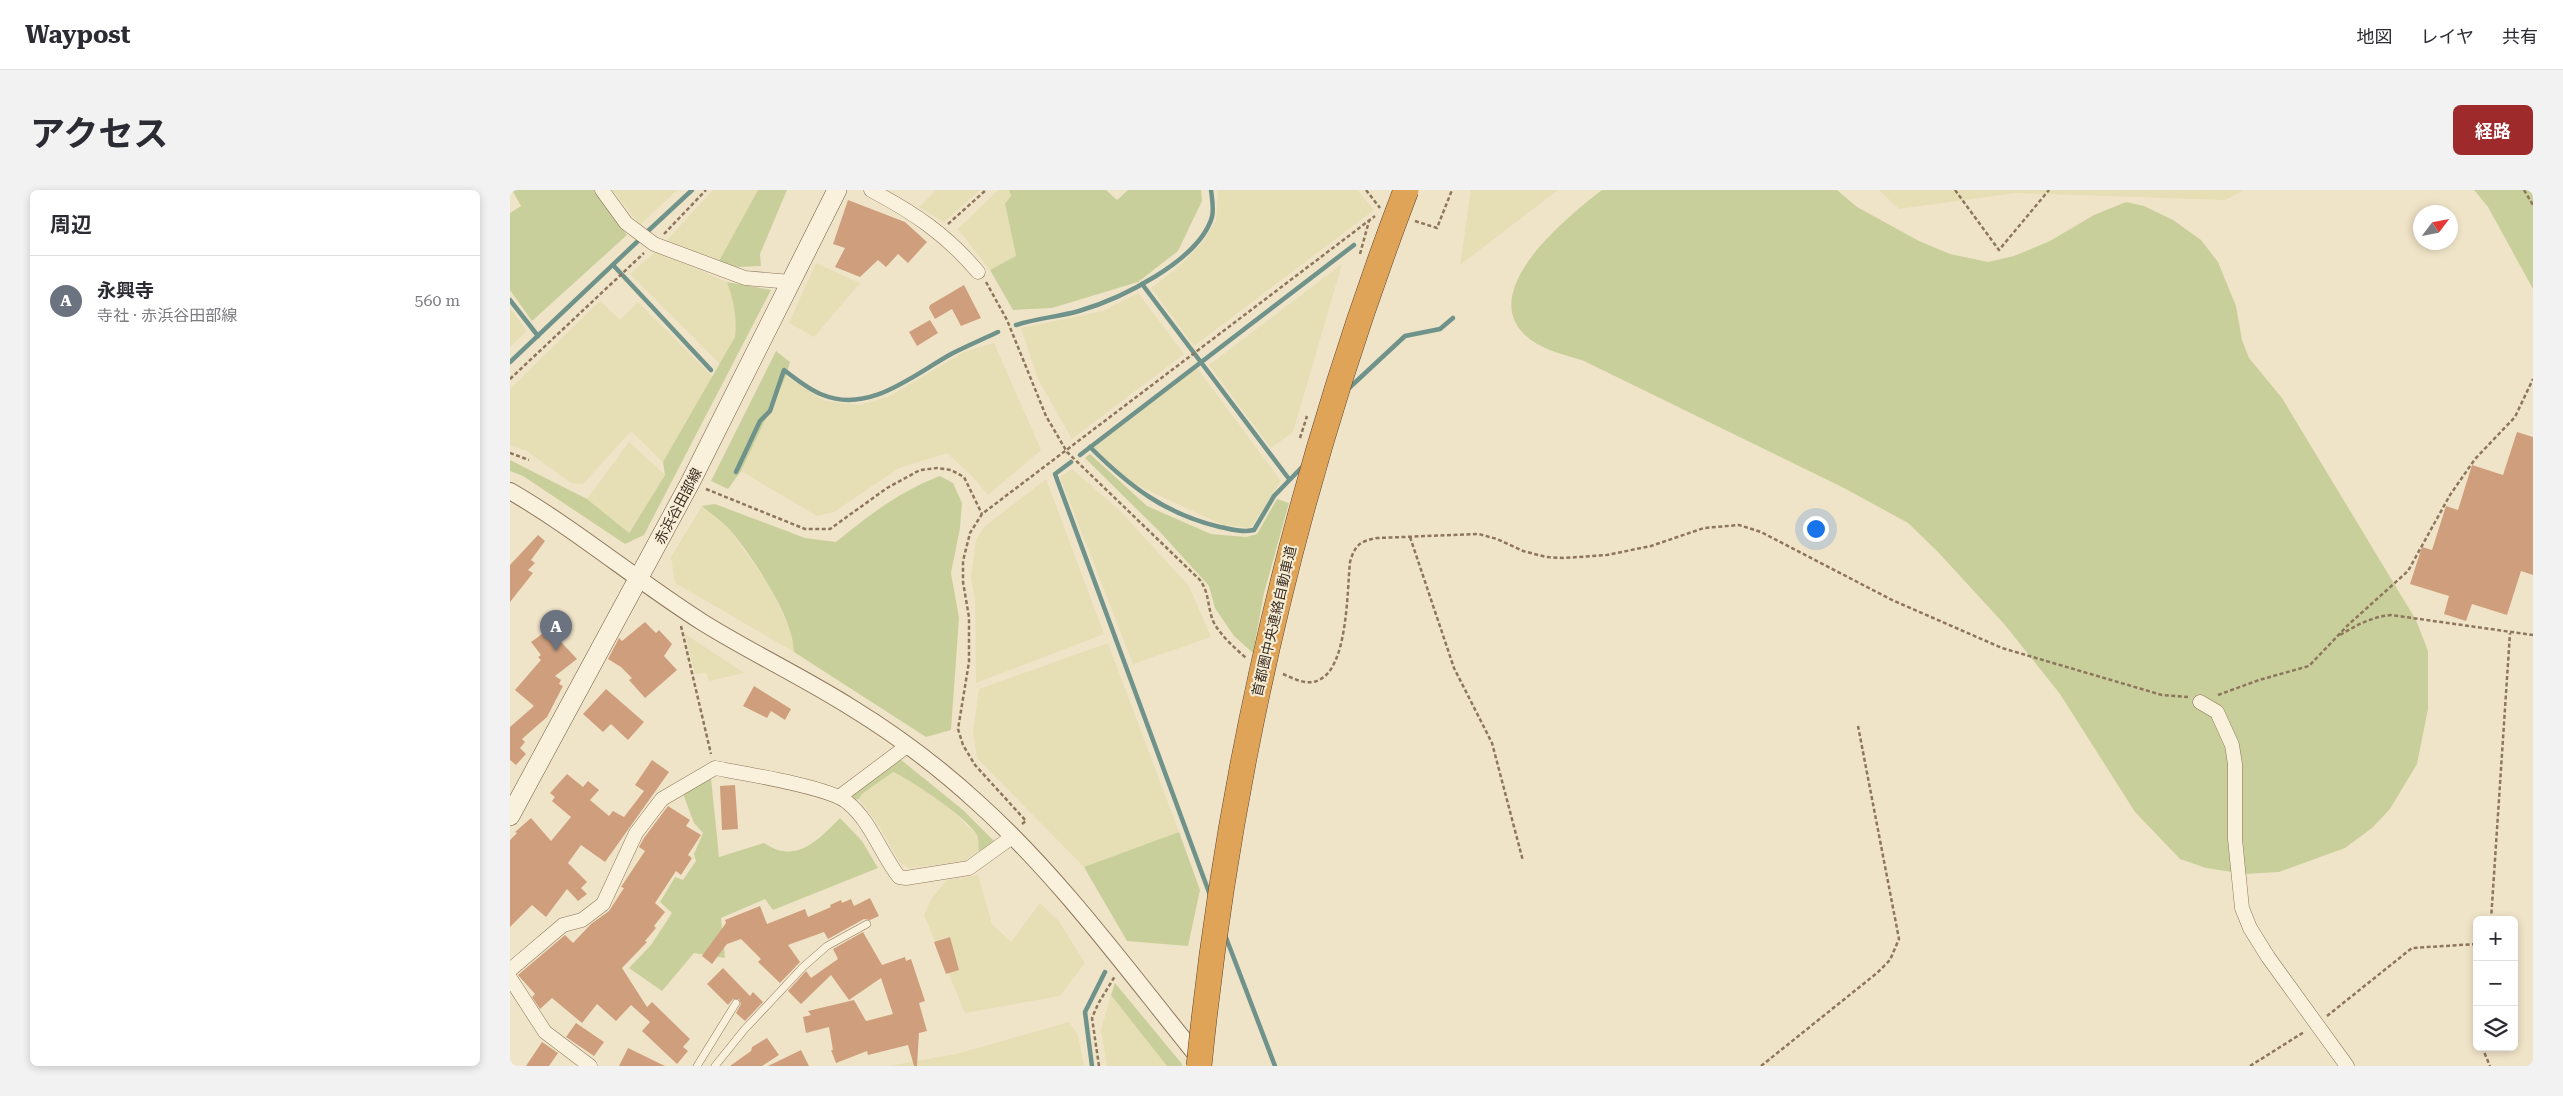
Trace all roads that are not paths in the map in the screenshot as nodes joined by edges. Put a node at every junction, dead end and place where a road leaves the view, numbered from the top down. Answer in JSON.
{"nodes":[{"id":1,"x":602,"y":190,"type":"edge"},
{"id":2,"x":836,"y":190,"type":"edge"},
{"id":3,"x":871,"y":190,"type":"edge"},
{"id":4,"x":1406,"y":190,"type":"edge"},
{"id":5,"x":978,"y":272,"type":"road end"},
{"id":6,"x":791,"y":282,"type":"junction"},
{"id":7,"x":510,"y":491,"type":"edge"},
{"id":8,"x":639,"y":578,"type":"junction"},
{"id":9,"x":2200,"y":702,"type":"road end"},
{"id":10,"x":907,"y":746,"type":"junction"},
{"id":11,"x":839,"y":797,"type":"junction"},
{"id":12,"x":510,"y":816,"type":"edge"},
{"id":13,"x":1012,"y":837,"type":"junction"},
{"id":14,"x":867,"y":924,"type":"dead end"},
{"id":15,"x":510,"y":970,"type":"edge"},
{"id":16,"x":510,"y":978,"type":"edge"},
{"id":17,"x":736,"y":1003,"type":"dead end"},
{"id":18,"x":590,"y":1066,"type":"edge"},
{"id":19,"x":697,"y":1066,"type":"edge"},
{"id":20,"x":715,"y":1066,"type":"edge"},
{"id":21,"x":1199,"y":1066,"type":"edge"},
{"id":22,"x":1205,"y":1066,"type":"edge"},
{"id":23,"x":2347,"y":1066,"type":"edge"}],
"edges":[{"from":1,"to":6,"type":"street"},
{"from":2,"to":6,"type":"main road","name":"赤浜谷田部線"},
{"from":3,"to":5,"type":"street"},
{"from":4,"to":21,"type":"highway","name":"首都圏中央連絡自動車道","bridge":true},
{"from":6,"to":8,"type":"main road","name":"赤浜谷田部線"},
{"from":7,"to":8,"type":"street"},
{"from":8,"to":10,"type":"street"},
{"from":8,"to":12,"type":"main road","name":"赤浜谷田部線"},
{"from":9,"to":23,"type":"street"},
{"from":10,"to":11,"type":"street"},
{"from":10,"to":13,"type":"street"},
{"from":11,"to":13,"type":"street"},
{"from":11,"to":15,"type":"street"},
{"from":13,"to":22,"type":"street"},
{"from":14,"to":20,"type":"lane"},
{"from":16,"to":18,"type":"street"},
{"from":17,"to":19,"type":"lane"}]}
